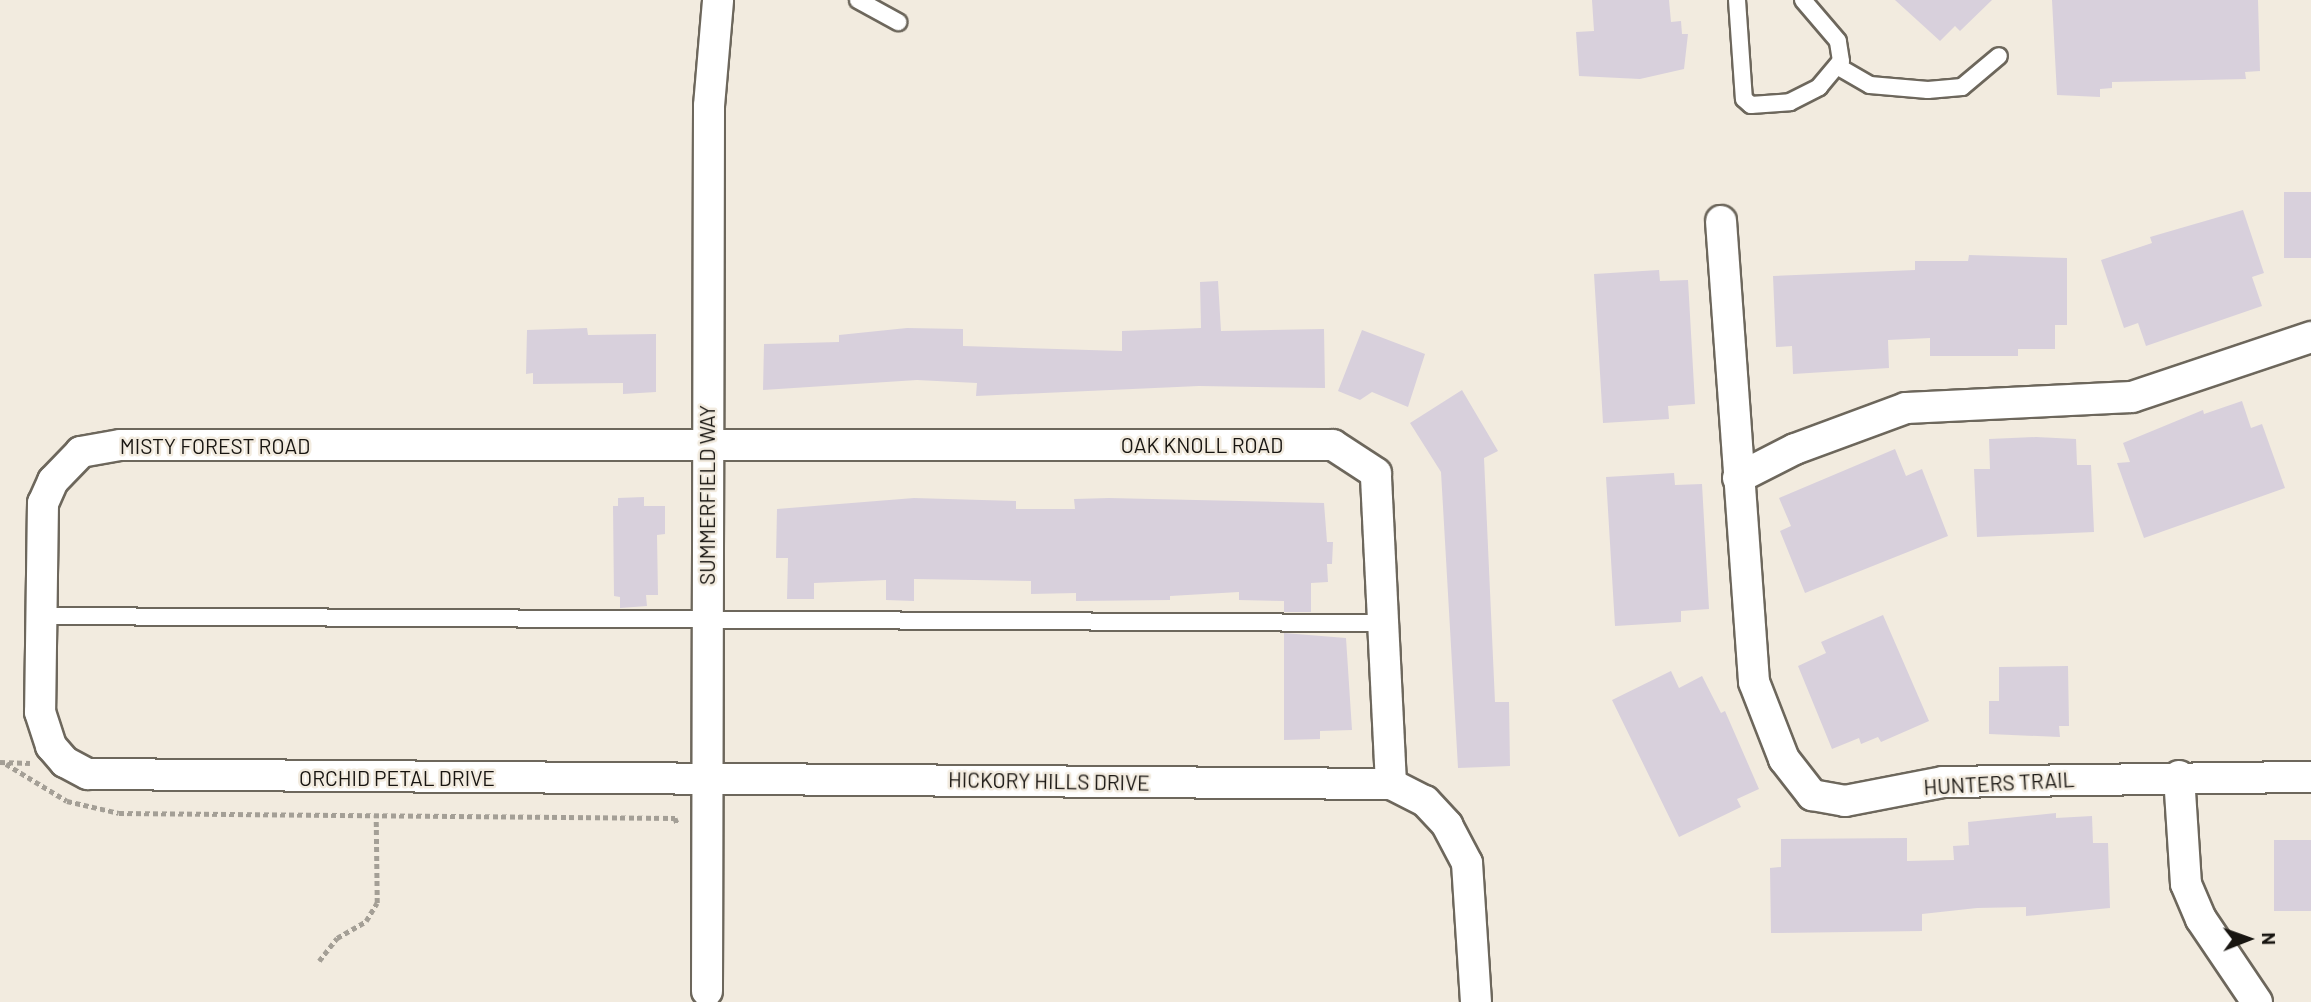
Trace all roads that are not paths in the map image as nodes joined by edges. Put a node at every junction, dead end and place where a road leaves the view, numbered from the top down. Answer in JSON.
{"nodes":[{"id":1,"x":718,"y":0,"type":"edge"},
{"id":2,"x":858,"y":0,"type":"edge"},
{"id":3,"x":1737,"y":0,"type":"edge"},
{"id":4,"x":1803,"y":0,"type":"edge"},
{"id":5,"x":898,"y":22,"type":"dead end"},
{"id":6,"x":1999,"y":56,"type":"dead end"},
{"id":7,"x":1837,"y":66,"type":"junction"},
{"id":8,"x":1721,"y":221,"type":"dead end"},
{"id":9,"x":2311,"y":337,"type":"edge"},
{"id":10,"x":707,"y":448,"type":"junction"},
{"id":11,"x":1738,"y":478,"type":"junction"},
{"id":12,"x":39,"y":616,"type":"junction"},
{"id":13,"x":707,"y":620,"type":"junction"},
{"id":14,"x":1384,"y":623,"type":"junction"},
{"id":15,"x":88,"y":774,"type":"joint"},
{"id":16,"x":2179,"y":776,"type":"junction"},
{"id":17,"x":2311,"y":777,"type":"edge"},
{"id":18,"x":706,"y":778,"type":"junction"},
{"id":19,"x":1391,"y":784,"type":"junction"},
{"id":20,"x":707,"y":990,"type":"dead end"},
{"id":21,"x":1476,"y":1002,"type":"edge"},
{"id":22,"x":2257,"y":1002,"type":"edge"}],
"edges":[{"from":1,"to":10,"type":"street","name":"SUMMERFIELD WAY"},
{"from":2,"to":5,"type":"lane"},
{"from":3,"to":7,"type":"lane"},
{"from":4,"to":7,"type":"lane"},
{"from":6,"to":7,"type":"lane"},
{"from":8,"to":11,"type":"street","name":"HUNTERS TRAIL"},
{"from":9,"to":11,"type":"street"},
{"from":10,"to":12,"type":"street","name":"MISTY FOREST ROAD"},
{"from":10,"to":13,"type":"street","name":"SUMMERFIELD WAY"},
{"from":10,"to":14,"type":"street","name":"OAK KNOLL ROAD"},
{"from":11,"to":16,"type":"street","name":"HUNTERS TRAIL"},
{"from":12,"to":13,"type":"lane"},
{"from":12,"to":15,"type":"street","name":"MISTY FOREST ROAD"},
{"from":13,"to":14,"type":"lane"},
{"from":13,"to":18,"type":"street","name":"SUMMERFIELD WAY"},
{"from":14,"to":19,"type":"street","name":"OAK KNOLL ROAD"},
{"from":15,"to":18,"type":"street","name":"ORCHID PETAL DRIVE"},
{"from":16,"to":17,"type":"street","name":"HUNTERS TRAIL"},
{"from":16,"to":22,"type":"street"},
{"from":18,"to":19,"type":"street","name":"HICKORY HILLS DRIVE"},
{"from":18,"to":20,"type":"street","name":"SUMMERFIELD WAY"},
{"from":19,"to":21,"type":"street"}]}
